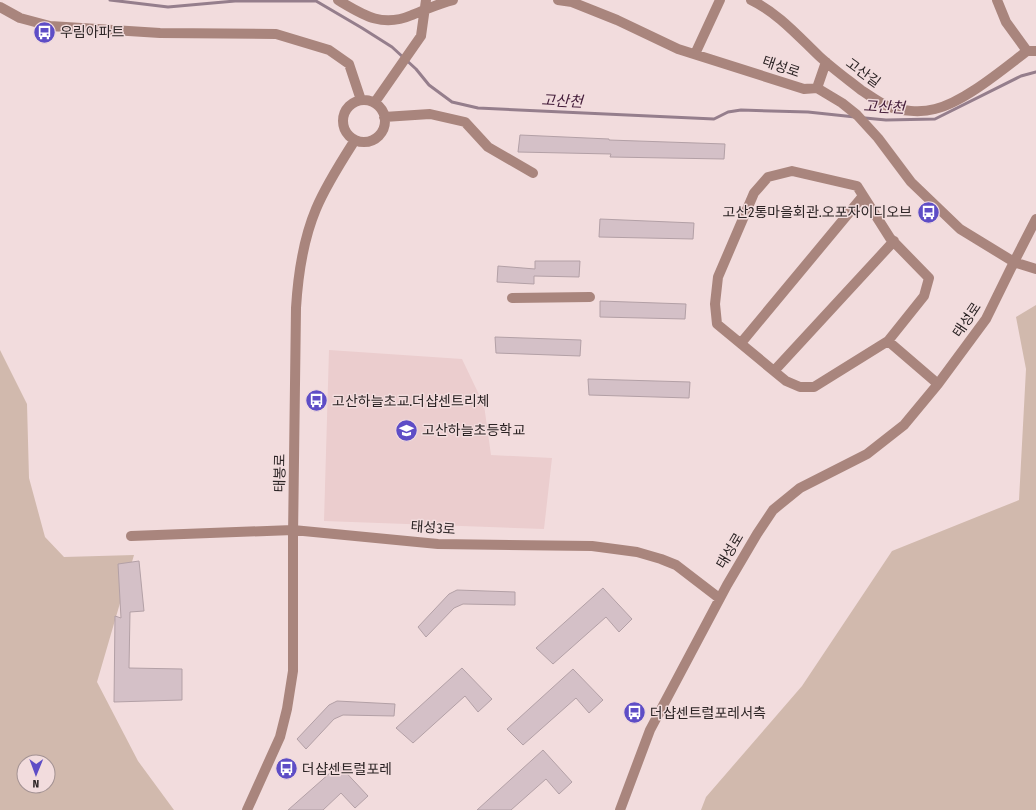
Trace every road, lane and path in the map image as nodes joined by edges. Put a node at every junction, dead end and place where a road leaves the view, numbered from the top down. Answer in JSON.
{"nodes":[{"id":1,"x":338,"y":0,"type":"edge"},
{"id":2,"x":453,"y":0,"type":"edge"},
{"id":3,"x":558,"y":0,"type":"edge"},
{"id":4,"x":720,"y":0,"type":"edge"},
{"id":5,"x":751,"y":0,"type":"edge"},
{"id":6,"x":997,"y":0,"type":"edge"},
{"id":7,"x":426,"y":5,"type":"edge"},
{"id":8,"x":0,"y":7,"type":"edge"},
{"id":9,"x":1031,"y":51,"type":"edge"},
{"id":10,"x":695,"y":54,"type":"junction"},
{"id":11,"x":826,"y":62,"type":"junction"},
{"id":12,"x":817,"y":88,"type":"junction"},
{"id":13,"x":361,"y":100,"type":"junction"},
{"id":14,"x":374,"y":102,"type":"junction"},
{"id":15,"x":384,"y":117,"type":"junction"},
{"id":16,"x":355,"y":140,"type":"junction"},
{"id":17,"x":533,"y":173,"type":"dead end"},
{"id":18,"x":863,"y":196,"type":"junction"},
{"id":19,"x":1036,"y":219,"type":"edge"},
{"id":20,"x":894,"y":241,"type":"junction"},
{"id":21,"x":1014,"y":262,"type":"junction"},
{"id":22,"x":1036,"y":269,"type":"edge"},
{"id":23,"x":590,"y":297,"type":"dead end"},
{"id":24,"x":512,"y":298,"type":"dead end"},
{"id":25,"x":888,"y":341,"type":"junction"},
{"id":26,"x":741,"y":343,"type":"junction"},
{"id":27,"x":774,"y":371,"type":"junction"},
{"id":28,"x":938,"y":384,"type":"junction"},
{"id":29,"x":293,"y":530,"type":"junction"},
{"id":30,"x":131,"y":536,"type":"dead end"},
{"id":31,"x":719,"y":598,"type":"junction"},
{"id":32,"x":247,"y":810,"type":"edge"},
{"id":33,"x":620,"y":810,"type":"edge"}],
"edges":[{"from":1,"to":7,"type":"street"},
{"from":2,"to":7,"type":"street"},
{"from":3,"to":10,"type":"street","name":"태성로"},
{"from":4,"to":10,"type":"street"},
{"from":5,"to":11,"type":"street","name":"고산길"},
{"from":6,"to":9,"type":"street"},
{"from":7,"to":14,"type":"street"},
{"from":8,"to":13,"type":"street"},
{"from":9,"to":11,"type":"street","name":"고산길"},
{"from":10,"to":12,"type":"street","name":"태성로"},
{"from":11,"to":12,"type":"street"},
{"from":12,"to":21,"type":"street","name":"태성로"},
{"from":13,"to":14,"type":"street"},
{"from":13,"to":16,"type":"street"},
{"from":14,"to":15,"type":"street"},
{"from":15,"to":16,"type":"street"},
{"from":15,"to":17,"type":"street"},
{"from":16,"to":29,"type":"street","name":"태봉로"},
{"from":18,"to":20,"type":"street"},
{"from":18,"to":26,"type":"street"},
{"from":18,"to":26,"type":"street"},
{"from":19,"to":21,"type":"street"},
{"from":20,"to":25,"type":"street"},
{"from":20,"to":27,"type":"street"},
{"from":21,"to":22,"type":"street"},
{"from":21,"to":28,"type":"street","name":"태성로"},
{"from":23,"to":24,"type":"street"},
{"from":25,"to":27,"type":"street"},
{"from":25,"to":28,"type":"street"},
{"from":26,"to":27,"type":"street"},
{"from":28,"to":31,"type":"street","name":"태성로"},
{"from":29,"to":30,"type":"street","name":"태성3로"},
{"from":29,"to":31,"type":"street","name":"태성3로"},
{"from":29,"to":32,"type":"street","name":"태봉로"},
{"from":31,"to":33,"type":"street","name":"태성로"}]}
